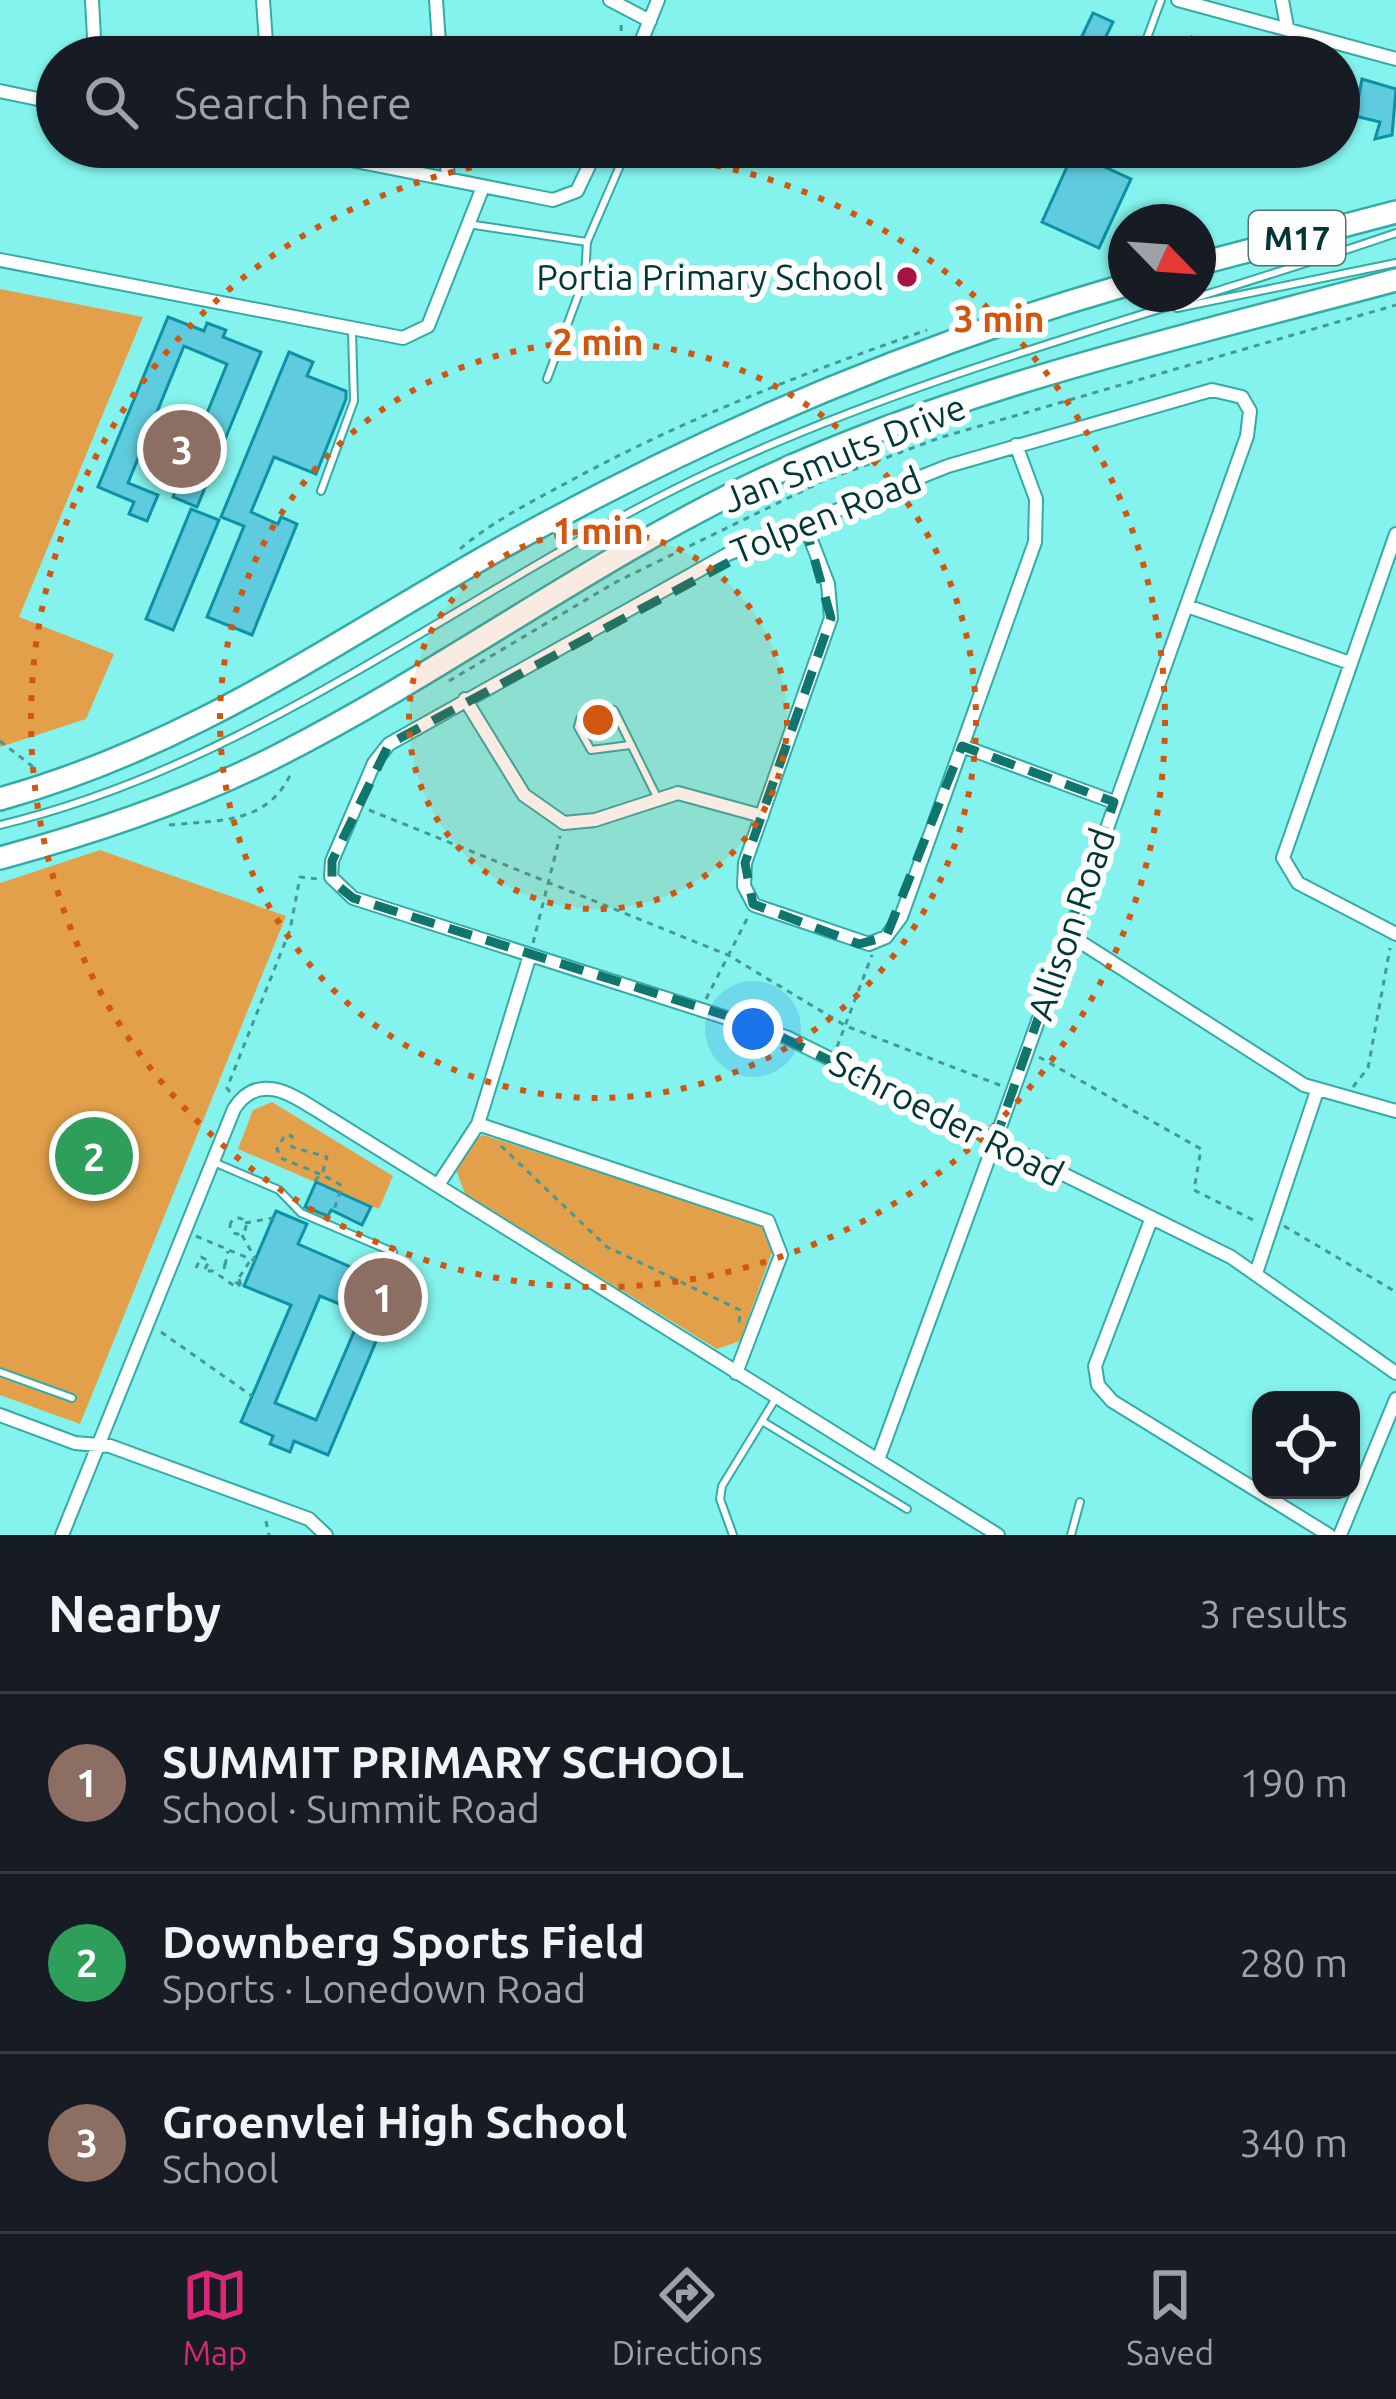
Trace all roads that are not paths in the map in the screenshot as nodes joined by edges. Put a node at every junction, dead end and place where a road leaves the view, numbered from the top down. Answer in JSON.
{"nodes":[{"id":1,"x":92,"y":0,"type":"edge"},
{"id":2,"x":263,"y":0,"type":"edge"},
{"id":3,"x":436,"y":0,"type":"edge"},
{"id":4,"x":610,"y":0,"type":"edge"},
{"id":5,"x":658,"y":0,"type":"edge"},
{"id":6,"x":1160,"y":0,"type":"edge"},
{"id":7,"x":1178,"y":0,"type":"edge"},
{"id":8,"x":1282,"y":0,"type":"edge"},
{"id":9,"x":650,"y":21,"type":"junction"},
{"id":10,"x":1287,"y":28,"type":"junction"},
{"id":11,"x":94,"y":36,"type":"edge"},
{"id":12,"x":266,"y":36,"type":"edge"},
{"id":13,"x":439,"y":36,"type":"edge"},
{"id":14,"x":644,"y":36,"type":"edge"},
{"id":15,"x":1147,"y":36,"type":"edge"},
{"id":16,"x":1316,"y":36,"type":"edge"},
{"id":17,"x":1360,"y":48,"type":"edge"},
{"id":18,"x":1396,"y":58,"type":"edge"},
{"id":19,"x":0,"y":91,"type":"edge"},
{"id":20,"x":36,"y":99,"type":"edge"},
{"id":21,"x":392,"y":168,"type":"edge"},
{"id":22,"x":447,"y":168,"type":"edge"},
{"id":23,"x":589,"y":168,"type":"edge"},
{"id":24,"x":619,"y":168,"type":"edge"},
{"id":25,"x":448,"y":179,"type":"junction"},
{"id":26,"x":483,"y":187,"type":"junction"},
{"id":27,"x":1396,"y":212,"type":"edge"},
{"id":28,"x":468,"y":224,"type":"junction"},
{"id":29,"x":1396,"y":232,"type":"edge"},
{"id":30,"x":587,"y":242,"type":"junction"},
{"id":31,"x":1216,"y":259,"type":"edge"},
{"id":32,"x":0,"y":260,"type":"edge"},
{"id":33,"x":1396,"y":263,"type":"edge"},
{"id":34,"x":1396,"y":280,"type":"edge"},
{"id":35,"x":1108,"y":290,"type":"edge"},
{"id":36,"x":1216,"y":293,"type":"edge"},
{"id":37,"x":1216,"y":303,"type":"edge"},
{"id":38,"x":1159,"y":312,"type":"edge"},
{"id":39,"x":352,"y":328,"type":"junction"},
{"id":40,"x":547,"y":379,"type":"dead end"},
{"id":41,"x":1234,"y":392,"type":"joint"},
{"id":42,"x":1016,"y":445,"type":"junction"},
{"id":43,"x":321,"y":491,"type":"dead end"},
{"id":44,"x":804,"y":522,"type":"junction"},
{"id":45,"x":1396,"y":534,"type":"edge"},
{"id":46,"x":1187,"y":606,"type":"junction"},
{"id":47,"x":1350,"y":663,"type":"junction"},
{"id":48,"x":466,"y":699,"type":"junction"},
{"id":49,"x":630,"y":745,"type":"junction"},
{"id":50,"x":962,"y":746,"type":"junction"},
{"id":51,"x":0,"y":799,"type":"edge"},
{"id":52,"x":658,"y":799,"type":"junction"},
{"id":53,"x":1114,"y":802,"type":"junction"},
{"id":54,"x":762,"y":816,"type":"junction"},
{"id":55,"x":0,"y":825,"type":"edge"},
{"id":56,"x":0,"y":858,"type":"edge"},
{"id":57,"x":332,"y":881,"type":"joint"},
{"id":58,"x":1068,"y":934,"type":"junction"},
{"id":59,"x":1396,"y":935,"type":"edge"},
{"id":60,"x":530,"y":955,"type":"junction"},
{"id":61,"x":1317,"y":1091,"type":"junction"},
{"id":62,"x":1396,"y":1111,"type":"edge"},
{"id":63,"x":478,"y":1124,"type":"junction"},
{"id":64,"x":995,"y":1141,"type":"junction"},
{"id":65,"x":212,"y":1161,"type":"junction"},
{"id":66,"x":438,"y":1185,"type":"junction"},
{"id":67,"x":1151,"y":1220,"type":"junction"},
{"id":68,"x":393,"y":1252,"type":"dead end"},
{"id":69,"x":1256,"y":1273,"type":"junction"},
{"id":70,"x":0,"y":1372,"type":"edge"},
{"id":71,"x":736,"y":1373,"type":"junction"},
{"id":72,"x":1396,"y":1373,"type":"edge"},
{"id":73,"x":72,"y":1398,"type":"dead end"},
{"id":74,"x":776,"y":1398,"type":"junction"},
{"id":75,"x":1396,"y":1399,"type":"edge"},
{"id":76,"x":0,"y":1415,"type":"edge"},
{"id":77,"x":761,"y":1421,"type":"junction"},
{"id":78,"x":94,"y":1446,"type":"junction"},
{"id":79,"x":878,"y":1460,"type":"junction"},
{"id":80,"x":1080,"y":1502,"type":"dead end"},
{"id":81,"x":907,"y":1509,"type":"dead end"},
{"id":82,"x":62,"y":1535,"type":"edge"},
{"id":83,"x":326,"y":1535,"type":"edge"},
{"id":84,"x":733,"y":1535,"type":"edge"},
{"id":85,"x":998,"y":1535,"type":"edge"},
{"id":86,"x":1071,"y":1535,"type":"edge"},
{"id":87,"x":1329,"y":1535,"type":"edge"},
{"id":88,"x":1340,"y":1535,"type":"edge"}],
"edges":[{"from":1,"to":11,"type":"street"},
{"from":2,"to":12,"type":"street"},
{"from":3,"to":13,"type":"street"},
{"from":4,"to":9,"type":"street"},
{"from":5,"to":9,"type":"street"},
{"from":6,"to":15,"type":"lane"},
{"from":7,"to":10,"type":"street"},
{"from":8,"to":10,"type":"street"},
{"from":9,"to":14,"type":"street"},
{"from":10,"to":16,"type":"street"},
{"from":17,"to":18,"type":"street"},
{"from":19,"to":20,"type":"street"},
{"from":21,"to":25,"type":"street"},
{"from":22,"to":25,"type":"street"},
{"from":23,"to":26,"type":"street"},
{"from":24,"to":30,"type":"lane"},
{"from":25,"to":26,"type":"street"},
{"from":26,"to":28,"type":"street"},
{"from":27,"to":31,"type":"main road","number":"M17"},
{"from":28,"to":30,"type":"lane"},
{"from":28,"to":39,"type":"street"},
{"from":29,"to":36,"type":"lane"},
{"from":30,"to":40,"type":"lane"},
{"from":32,"to":39,"type":"street"},
{"from":33,"to":37,"type":"lane"},
{"from":34,"to":56,"type":"main road","name":"Jan Smuts Drive","number":"M17"},
{"from":35,"to":51,"type":"main road","name":"Jan Smuts Drive"},
{"from":38,"to":55,"type":"lane"},
{"from":39,"to":43,"type":"lane"},
{"from":41,"to":42,"type":"street","name":"Tolpen Road"},
{"from":41,"to":46,"type":"street","name":"Allison Road"},
{"from":42,"to":44,"type":"street","name":"Tolpen Road"},
{"from":42,"to":50,"type":"street"},
{"from":44,"to":48,"type":"street","name":"Tolpen Road"},
{"from":44,"to":54,"type":"street"},
{"from":45,"to":47,"type":"street"},
{"from":46,"to":47,"type":"street"},
{"from":46,"to":53,"type":"street","name":"Allison Road"},
{"from":47,"to":59,"type":"street"},
{"from":48,"to":52,"type":"street"},
{"from":48,"to":57,"type":"street","name":"Tolpen Road"},
{"from":49,"to":49,"type":"lane"},
{"from":49,"to":52,"type":"lane"},
{"from":50,"to":53,"type":"street"},
{"from":50,"to":54,"type":"street"},
{"from":52,"to":54,"type":"street"},
{"from":53,"to":58,"type":"street","name":"Allison Road"},
{"from":57,"to":60,"type":"street","name":"Schroeder Road"},
{"from":58,"to":61,"type":"street"},
{"from":58,"to":64,"type":"street","name":"Allison Road"},
{"from":60,"to":63,"type":"street"},
{"from":60,"to":64,"type":"street","name":"Schroeder Road"},
{"from":61,"to":62,"type":"street"},
{"from":61,"to":69,"type":"street"},
{"from":63,"to":66,"type":"street"},
{"from":63,"to":71,"type":"street"},
{"from":64,"to":67,"type":"street","name":"Schroeder Road"},
{"from":64,"to":79,"type":"street","name":"Allison Road"},
{"from":65,"to":66,"type":"street"},
{"from":65,"to":68,"type":"lane"},
{"from":65,"to":78,"type":"street"},
{"from":66,"to":71,"type":"street"},
{"from":67,"to":69,"type":"street","name":"Schroeder Road"},
{"from":67,"to":87,"type":"street"},
{"from":69,"to":72,"type":"street","name":"Schroeder Road"},
{"from":70,"to":73,"type":"lane"},
{"from":71,"to":74,"type":"street"},
{"from":74,"to":77,"type":"lane"},
{"from":74,"to":79,"type":"street"},
{"from":75,"to":88,"type":"street"},
{"from":76,"to":78,"type":"street"},
{"from":77,"to":81,"type":"lane"},
{"from":77,"to":84,"type":"lane"},
{"from":78,"to":82,"type":"street"},
{"from":78,"to":83,"type":"street"},
{"from":79,"to":85,"type":"street"},
{"from":80,"to":86,"type":"lane"}]}
